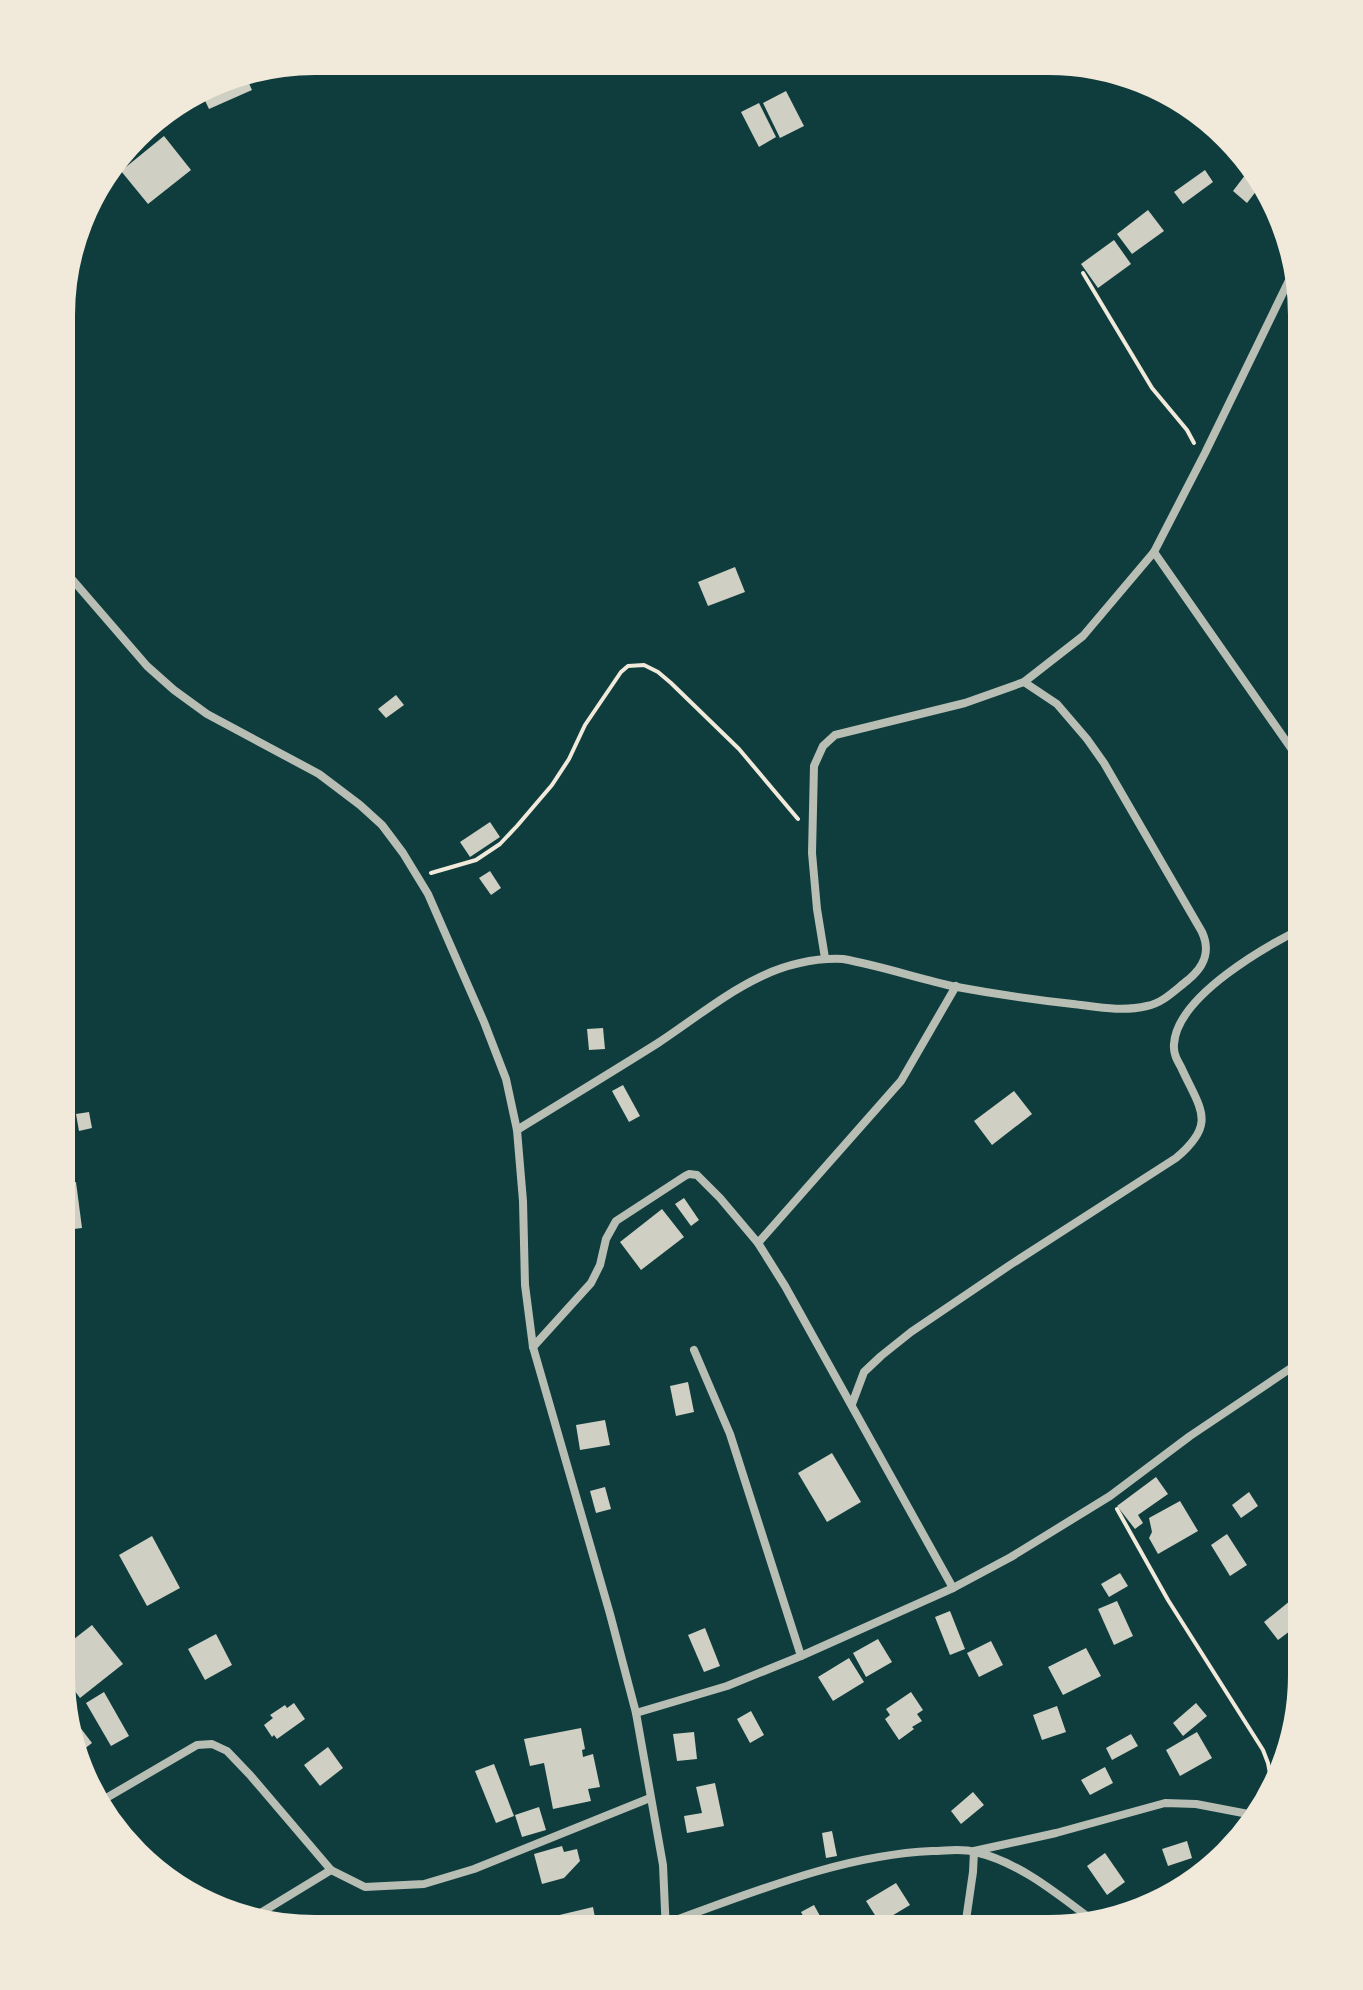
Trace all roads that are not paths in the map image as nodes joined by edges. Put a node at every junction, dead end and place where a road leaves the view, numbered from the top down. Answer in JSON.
{"nodes":[{"id":1,"x":1290,"y":278,"type":"edge"},
{"id":2,"x":1154,"y":552,"type":"junction"},
{"id":3,"x":70,"y":577,"type":"edge"},
{"id":4,"x":1024,"y":682,"type":"junction"},
{"id":5,"x":1293,"y":751,"type":"edge"},
{"id":6,"x":1293,"y":934,"type":"edge"},
{"id":7,"x":825,"y":958,"type":"junction"},
{"id":8,"x":956,"y":986,"type":"junction"},
{"id":9,"x":517,"y":1130,"type":"junction"},
{"id":10,"x":758,"y":1243,"type":"junction"},
{"id":11,"x":533,"y":1347,"type":"junction"},
{"id":12,"x":694,"y":1350,"type":"dead end"},
{"id":13,"x":1292,"y":1367,"type":"edge"},
{"id":14,"x":852,"y":1404,"type":"junction"},
{"id":15,"x":953,"y":1588,"type":"junction"},
{"id":16,"x":801,"y":1656,"type":"junction"},
{"id":17,"x":636,"y":1713,"type":"junction"},
{"id":18,"x":650,"y":1798,"type":"junction"},
{"id":19,"x":104,"y":1799,"type":"edge"},
{"id":20,"x":1250,"y":1814,"type":"edge"},
{"id":21,"x":974,"y":1851,"type":"junction"},
{"id":22,"x":331,"y":1870,"type":"junction"},
{"id":23,"x":260,"y":1914,"type":"edge"},
{"id":24,"x":1087,"y":1917,"type":"edge"},
{"id":25,"x":666,"y":1920,"type":"edge"},
{"id":26,"x":686,"y":1920,"type":"edge"},
{"id":27,"x":966,"y":1920,"type":"edge"}],
"edges":[{"from":1,"to":2,"type":"street"},
{"from":2,"to":4,"type":"street"},
{"from":2,"to":5,"type":"street"},
{"from":3,"to":9,"type":"street"},
{"from":4,"to":7,"type":"street"},
{"from":4,"to":8,"type":"street"},
{"from":6,"to":14,"type":"street"},
{"from":7,"to":8,"type":"street"},
{"from":7,"to":9,"type":"street"},
{"from":8,"to":10,"type":"street"},
{"from":9,"to":11,"type":"street"},
{"from":10,"to":11,"type":"street"},
{"from":10,"to":14,"type":"street"},
{"from":11,"to":17,"type":"street"},
{"from":12,"to":16,"type":"street"},
{"from":13,"to":15,"type":"street"},
{"from":14,"to":15,"type":"street"},
{"from":15,"to":16,"type":"street"},
{"from":16,"to":17,"type":"street"},
{"from":17,"to":18,"type":"street"},
{"from":18,"to":22,"type":"street"},
{"from":18,"to":25,"type":"street"},
{"from":19,"to":22,"type":"street"},
{"from":20,"to":21,"type":"street"},
{"from":21,"to":24,"type":"street"},
{"from":21,"to":26,"type":"street"},
{"from":21,"to":27,"type":"street"},
{"from":22,"to":23,"type":"street"}]}
